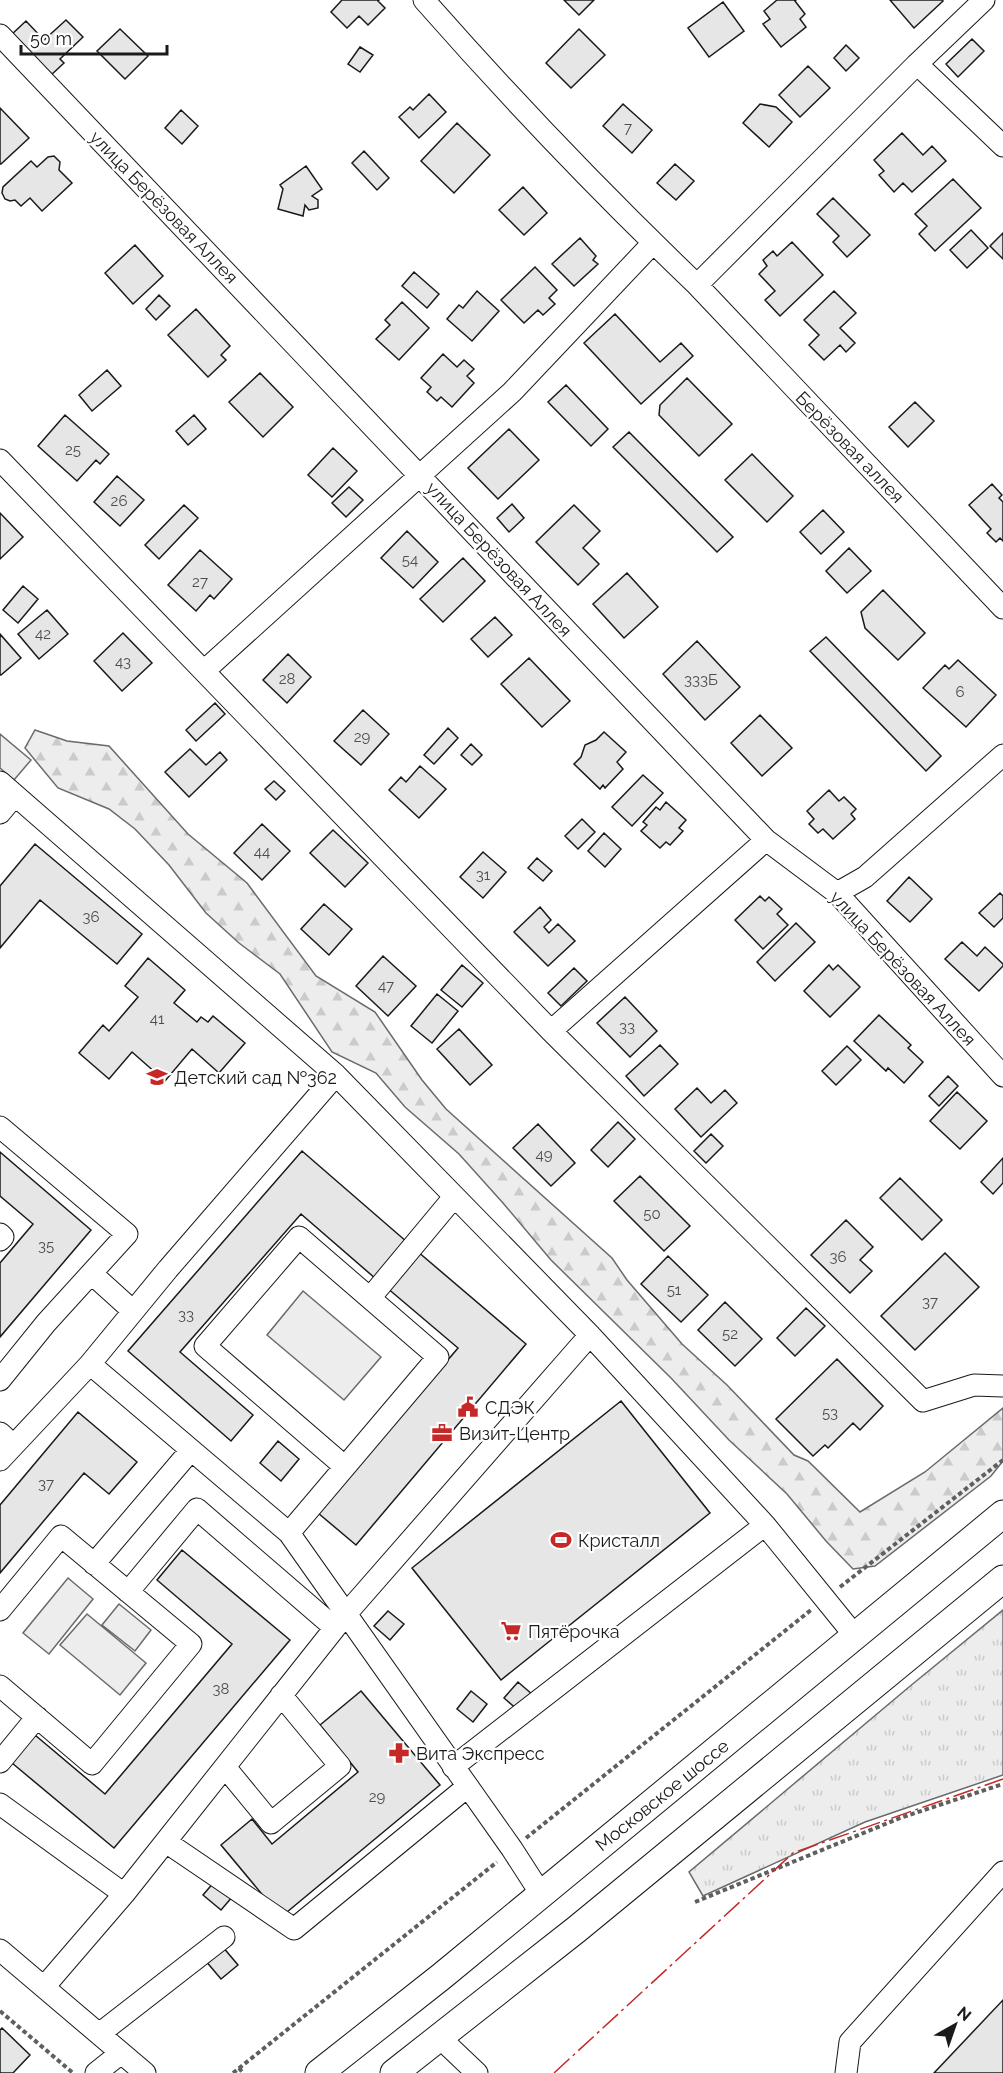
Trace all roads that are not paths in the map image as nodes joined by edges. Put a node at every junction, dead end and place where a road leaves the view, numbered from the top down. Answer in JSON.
{"nodes":[{"id":1,"x":424,"y":0,"type":"edge"},
{"id":2,"x":984,"y":0,"type":"edge"},
{"id":3,"x":0,"y":35,"type":"edge"},
{"id":4,"x":917,"y":64,"type":"junction"},
{"id":5,"x":1003,"y":147,"type":"edge"},
{"id":6,"x":653,"y":243,"type":"junction"},
{"id":7,"x":697,"y":285,"type":"junction"},
{"id":8,"x":0,"y":460,"type":"edge"},
{"id":9,"x":420,"y":476,"type":"junction"},
{"id":10,"x":1000,"y":598,"type":"edge"},
{"id":11,"x":204,"y":671,"type":"junction"},
{"id":12,"x":1003,"y":754,"type":"edge"},
{"id":13,"x":8,"y":789,"type":"edge"},
{"id":14,"x":0,"y":813,"type":"edge"},
{"id":15,"x":766,"y":840,"type":"junction"},
{"id":16,"x":837,"y":893,"type":"junction"},
{"id":17,"x":551,"y":1031,"type":"junction"},
{"id":18,"x":336,"y":1075,"type":"junction"},
{"id":19,"x":1003,"y":1076,"type":"edge"},
{"id":20,"x":0,"y":1127,"type":"edge"},
{"id":21,"x":454,"y":1197,"type":"junction"},
{"id":22,"x":0,"y":1234,"type":"edge"},
{"id":23,"x":0,"y":1240,"type":"edge"},
{"id":24,"x":92,"y":1274,"type":"junction"},
{"id":25,"x":370,"y":1298,"type":"junction"},
{"id":26,"x":133,"y":1311,"type":"junction"},
{"id":27,"x":590,"y":1335,"type":"junction"},
{"id":28,"x":90,"y":1364,"type":"junction"},
{"id":29,"x":0,"y":1380,"type":"edge"},
{"id":30,"x":1003,"y":1386,"type":"edge"},
{"id":31,"x":4,"y":1446,"type":"edge"},
{"id":32,"x":191,"y":1450,"type":"junction"},
{"id":33,"x":344,"y":1466,"type":"junction"},
{"id":34,"x":1003,"y":1514,"type":"edge"},
{"id":35,"x":765,"y":1525,"type":"junction"},
{"id":36,"x":289,"y":1533,"type":"junction"},
{"id":37,"x":94,"y":1564,"type":"junction"},
{"id":38,"x":1003,"y":1579,"type":"edge"},
{"id":39,"x":128,"y":1592,"type":"junction"},
{"id":40,"x":0,"y":1610,"type":"edge"},
{"id":41,"x":341,"y":1621,"type":"junction"},
{"id":42,"x":855,"y":1636,"type":"junction"},
{"id":43,"x":0,"y":1686,"type":"edge"},
{"id":44,"x":281,"y":1695,"type":"junction"},
{"id":45,"x":37,"y":1718,"type":"junction"},
{"id":46,"x":0,"y":1762,"type":"edge"},
{"id":47,"x":225,"y":1767,"type":"junction"},
{"id":48,"x":453,"y":1767,"type":"junction"},
{"id":49,"x":467,"y":1787,"type":"junction"},
{"id":50,"x":0,"y":1804,"type":"edge"},
{"id":51,"x":166,"y":1842,"type":"junction"},
{"id":52,"x":1003,"y":1872,"type":"edge"},
{"id":53,"x":124,"y":1894,"type":"junction"},
{"id":54,"x":541,"y":1894,"type":"junction"},
{"id":55,"x":224,"y":1937,"type":"dead end"},
{"id":56,"x":0,"y":1950,"type":"edge"},
{"id":57,"x":44,"y":1987,"type":"junction"},
{"id":58,"x":99,"y":2034,"type":"junction"},
{"id":59,"x":439,"y":2037,"type":"junction"},
{"id":60,"x":121,"y":2053,"type":"junction"},
{"id":61,"x":96,"y":2073,"type":"edge"},
{"id":62,"x":145,"y":2073,"type":"edge"},
{"id":63,"x":319,"y":2073,"type":"edge"},
{"id":64,"x":394,"y":2073,"type":"edge"},
{"id":65,"x":477,"y":2073,"type":"edge"},
{"id":66,"x":846,"y":2073,"type":"edge"}],
"edges":[{"from":1,"to":6,"type":"street","name":"Берёзовая аллея"},
{"from":2,"to":4,"type":"street"},
{"from":3,"to":9,"type":"street","name":"улица Берёзовая Аллея"},
{"from":4,"to":5,"type":"street"},
{"from":4,"to":7,"type":"street"},
{"from":6,"to":7,"type":"street","name":"Берёзовая аллея"},
{"from":6,"to":9,"type":"street"},
{"from":7,"to":10,"type":"street","name":"Берёзовая аллея"},
{"from":8,"to":11,"type":"street"},
{"from":9,"to":11,"type":"street"},
{"from":9,"to":15,"type":"street","name":"улица Берёзовая Аллея"},
{"from":11,"to":17,"type":"street"},
{"from":12,"to":16,"type":"street"},
{"from":13,"to":14,"type":"street"},
{"from":13,"to":18,"type":"street"},
{"from":15,"to":16,"type":"street","name":"улица Берёзовая Аллея"},
{"from":15,"to":17,"type":"street"},
{"from":16,"to":19,"type":"street","name":"улица Берёзовая Аллея"},
{"from":17,"to":30,"type":"street"},
{"from":18,"to":21,"type":"street"},
{"from":18,"to":26,"type":"street"},
{"from":20,"to":24,"type":"street"},
{"from":21,"to":25,"type":"street"},
{"from":21,"to":27,"type":"street"},
{"from":22,"to":23,"type":"street"},
{"from":24,"to":26,"type":"street"},
{"from":24,"to":29,"type":"street"},
{"from":25,"to":33,"type":"street"},
{"from":25,"to":33,"type":"street"},
{"from":26,"to":28,"type":"street"},
{"from":27,"to":35,"type":"street"},
{"from":27,"to":41,"type":"street"},
{"from":28,"to":31,"type":"street"},
{"from":28,"to":32,"type":"street"},
{"from":32,"to":36,"type":"street"},
{"from":32,"to":37,"type":"street"},
{"from":33,"to":36,"type":"street"},
{"from":34,"to":42,"type":"main road","name":"Московское шоссе"},
{"from":35,"to":42,"type":"street"},
{"from":35,"to":48,"type":"street"},
{"from":36,"to":41,"type":"street"},
{"from":37,"to":39,"type":"street"},
{"from":37,"to":40,"type":"street"},
{"from":38,"to":59,"type":"main road"},
{"from":39,"to":41,"type":"street"},
{"from":39,"to":45,"type":"street"},
{"from":41,"to":44,"type":"street"},
{"from":41,"to":48,"type":"street"},
{"from":42,"to":54,"type":"main road","name":"Московское шоссе"},
{"from":43,"to":45,"type":"street"},
{"from":44,"to":47,"type":"street"},
{"from":44,"to":47,"type":"street"},
{"from":45,"to":46,"type":"street"},
{"from":47,"to":51,"type":"street"},
{"from":48,"to":49,"type":"street"},
{"from":49,"to":51,"type":"street"},
{"from":49,"to":54,"type":"street"},
{"from":50,"to":53,"type":"street"},
{"from":51,"to":53,"type":"street"},
{"from":52,"to":66,"type":"street"},
{"from":53,"to":57,"type":"street"},
{"from":54,"to":63,"type":"main road","name":"Московское шоссе"},
{"from":55,"to":58,"type":"street"},
{"from":56,"to":57,"type":"street"},
{"from":57,"to":58,"type":"street"},
{"from":58,"to":60,"type":"street"},
{"from":59,"to":64,"type":"main road"},
{"from":59,"to":65,"type":"street"},
{"from":60,"to":61,"type":"street"},
{"from":60,"to":62,"type":"street"}]}
